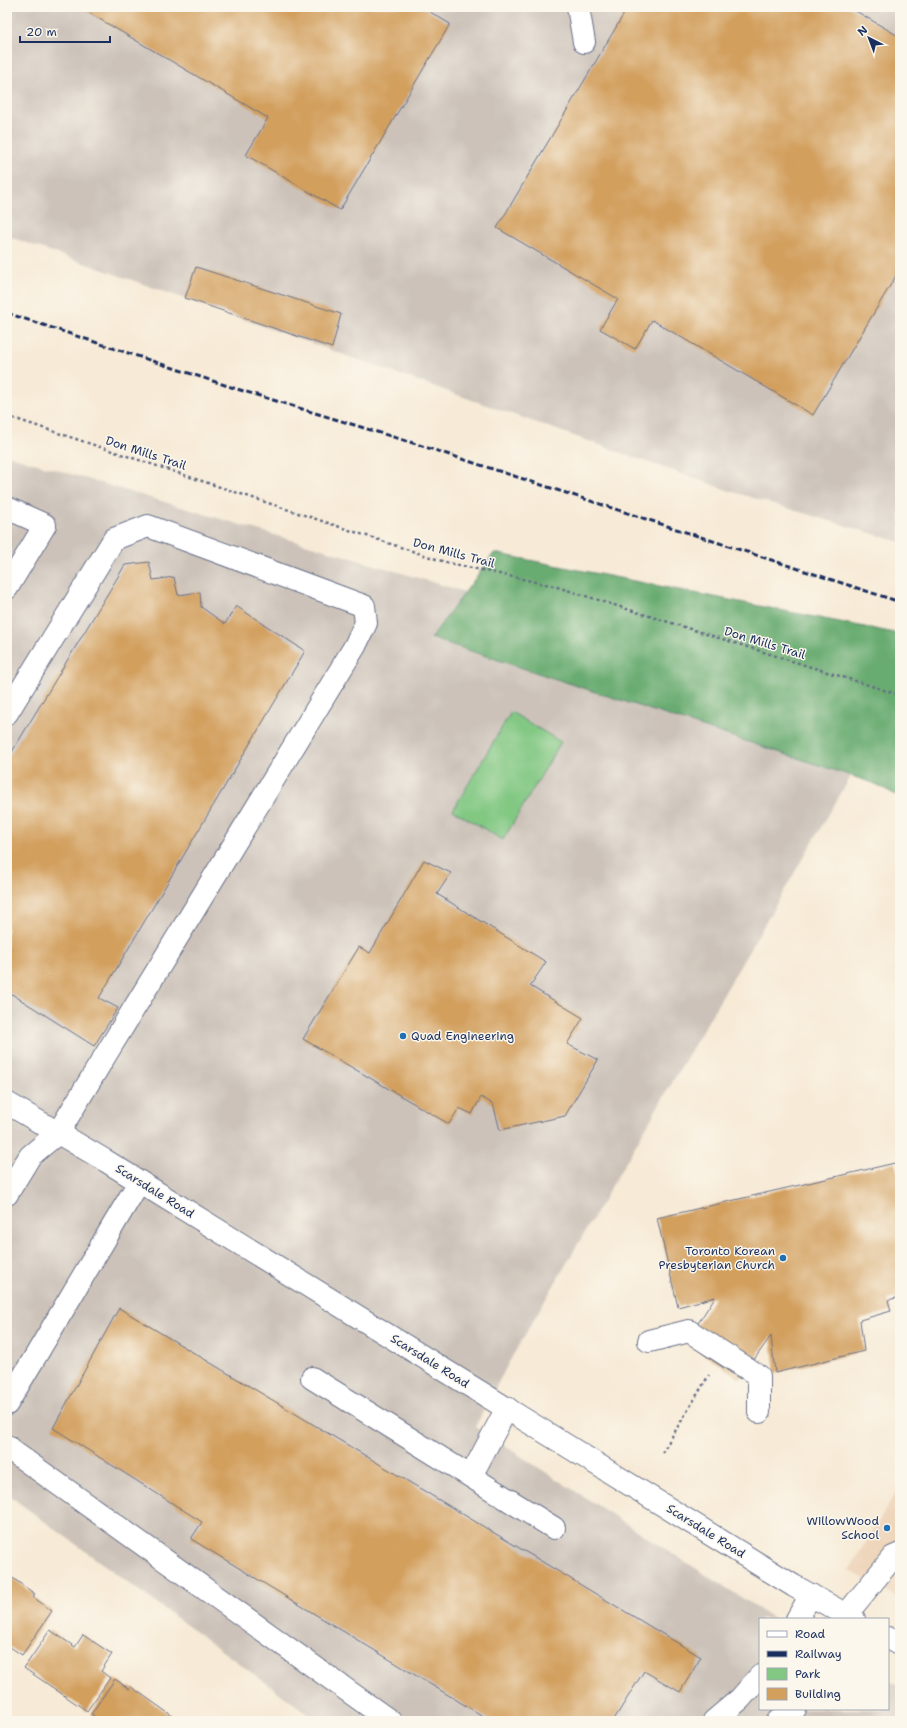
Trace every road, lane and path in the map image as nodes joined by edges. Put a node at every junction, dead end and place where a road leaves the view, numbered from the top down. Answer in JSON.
{"nodes":[{"id":1,"x":578,"y":7,"type":"edge"},
{"id":2,"x":584,"y":42,"type":"dead end"},
{"id":3,"x":7,"y":416,"type":"edge"},
{"id":4,"x":7,"y":508,"type":"edge"},
{"id":5,"x":7,"y":588,"type":"edge"},
{"id":6,"x":900,"y":695,"type":"edge"},
{"id":7,"x":7,"y":713,"type":"edge"},
{"id":8,"x":7,"y":1103,"type":"edge"},
{"id":9,"x":58,"y":1133,"type":"junction"},
{"id":10,"x":139,"y":1182,"type":"junction"},
{"id":11,"x":7,"y":1194,"type":"edge"},
{"id":12,"x":649,"y":1341,"type":"dead end"},
{"id":13,"x":312,"y":1378,"type":"dead end"},
{"id":14,"x":7,"y":1404,"type":"edge"},
{"id":15,"x":689,"y":1406,"type":"dead end"},
{"id":16,"x":507,"y":1408,"type":"junction"},
{"id":17,"x":759,"y":1412,"type":"dead end"},
{"id":18,"x":7,"y":1446,"type":"edge"},
{"id":19,"x":662,"y":1453,"type":"dead end"},
{"id":20,"x":471,"y":1476,"type":"junction"},
{"id":21,"x":554,"y":1528,"type":"dead end"},
{"id":22,"x":900,"y":1554,"type":"edge"},
{"id":23,"x":811,"y":1595,"type":"junction"},
{"id":24,"x":850,"y":1617,"type":"edge"},
{"id":25,"x":798,"y":1618,"type":"edge"},
{"id":26,"x":889,"y":1639,"type":"edge"},
{"id":27,"x":900,"y":1645,"type":"edge"},
{"id":28,"x":759,"y":1677,"type":"edge"},
{"id":29,"x":794,"y":1710,"type":"edge"},
{"id":30,"x":390,"y":1721,"type":"edge"},
{"id":31,"x":714,"y":1721,"type":"edge"},
{"id":32,"x":778,"y":1721,"type":"edge"}],
"edges":[{"from":1,"to":2,"type":"street"},
{"from":3,"to":6,"type":"path","name":"Don Mills Trail"},
{"from":4,"to":5,"type":"street"},
{"from":7,"to":9,"type":"street"},
{"from":8,"to":9,"type":"street","name":"Scarsdale Road"},
{"from":9,"to":10,"type":"street","name":"Scarsdale Road"},
{"from":9,"to":11,"type":"street"},
{"from":10,"to":14,"type":"street"},
{"from":10,"to":16,"type":"street","name":"Scarsdale Road"},
{"from":12,"to":17,"type":"street"},
{"from":13,"to":20,"type":"street"},
{"from":15,"to":19,"type":"path"},
{"from":16,"to":20,"type":"street"},
{"from":16,"to":23,"type":"street","name":"Scarsdale Road"},
{"from":18,"to":30,"type":"street"},
{"from":20,"to":21,"type":"street"},
{"from":22,"to":24,"type":"street"},
{"from":23,"to":24,"type":"street","name":"Scarsdale Road"},
{"from":23,"to":25,"type":"street"},
{"from":26,"to":27,"type":"street"},
{"from":28,"to":31,"type":"street"},
{"from":29,"to":32,"type":"street"}]}
